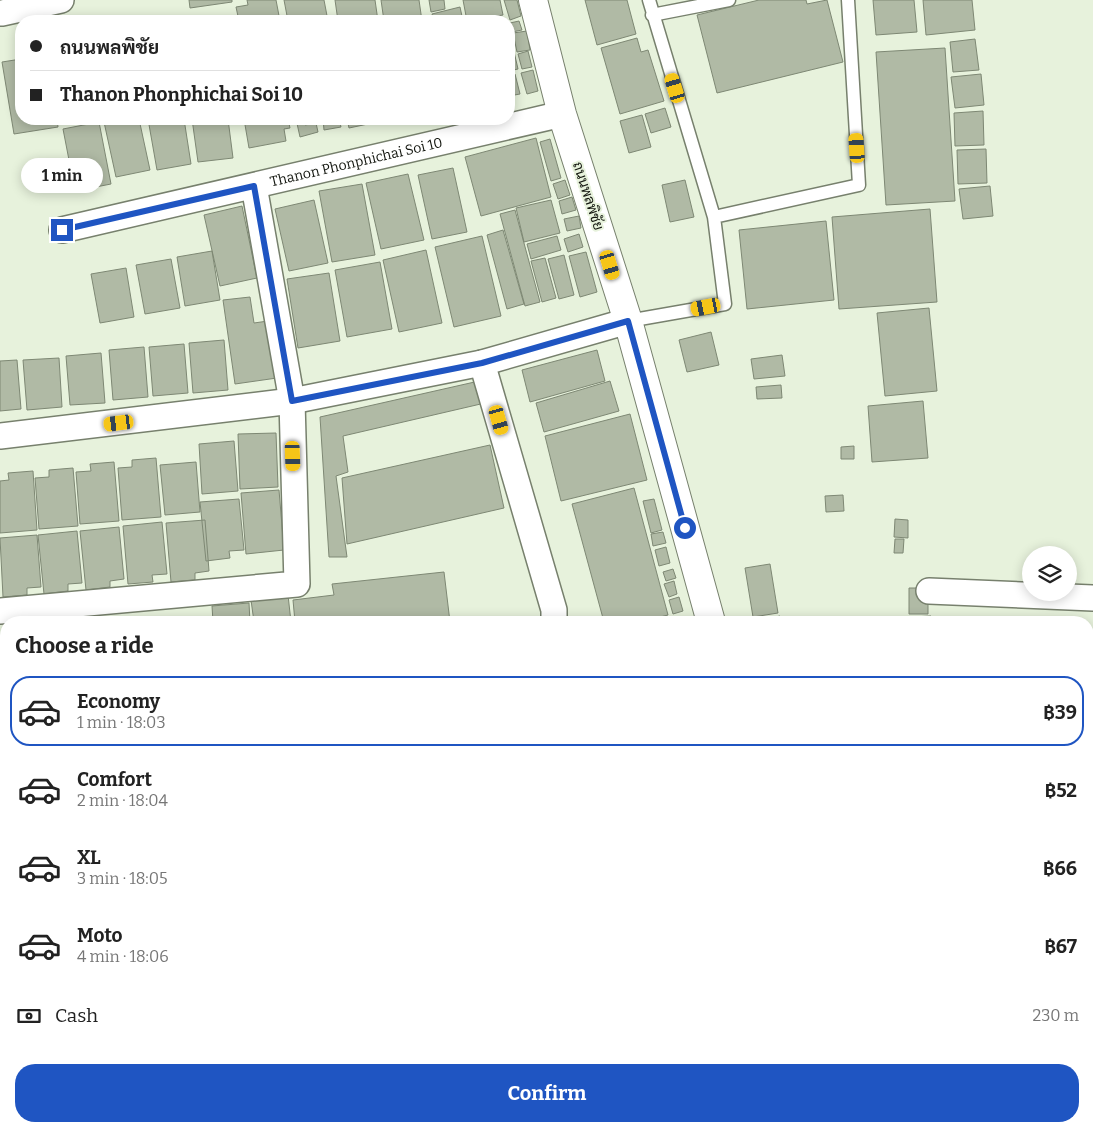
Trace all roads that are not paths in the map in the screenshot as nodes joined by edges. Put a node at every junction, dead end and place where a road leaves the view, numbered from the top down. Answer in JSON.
{"nodes":[{"id":1,"x":61,"y":0,"type":"edge"},
{"id":2,"x":534,"y":0,"type":"edge"},
{"id":3,"x":649,"y":0,"type":"edge"},
{"id":4,"x":729,"y":0,"type":"edge"},
{"id":5,"x":848,"y":0,"type":"edge"},
{"id":6,"x":2,"y":13,"type":"dead end"},
{"id":7,"x":652,"y":15,"type":"junction"},
{"id":8,"x":562,"y":114,"type":"junction"},
{"id":9,"x":515,"y":125,"type":"edge"},
{"id":10,"x":515,"y":125,"type":"edge"},
{"id":11,"x":254,"y":186,"type":"junction"},
{"id":12,"x":714,"y":217,"type":"junction"},
{"id":13,"x":62,"y":230,"type":"dead end"},
{"id":14,"x":628,"y":321,"type":"junction"},
{"id":15,"x":482,"y":363,"type":"junction"},
{"id":16,"x":292,"y":401,"type":"junction"},
{"id":17,"x":12,"y":436,"type":"edge"},
{"id":18,"x":929,"y":591,"type":"dead end"},
{"id":19,"x":1093,"y":598,"type":"edge"},
{"id":20,"x":0,"y":611,"type":"edge"},
{"id":21,"x":554,"y":616,"type":"edge"},
{"id":22,"x":709,"y":616,"type":"edge"}],
"edges":[{"from":1,"to":6,"type":"street"},
{"from":2,"to":8,"type":"street","name":"ถนนพลพิชัย"},
{"from":3,"to":7,"type":"lane"},
{"from":4,"to":7,"type":"lane"},
{"from":5,"to":12,"type":"lane"},
{"from":7,"to":12,"type":"lane"},
{"from":8,"to":10,"type":"street","name":"Thanon Phonphichai Soi 10"},
{"from":8,"to":14,"type":"street","name":"ถนนพลพิชัย"},
{"from":9,"to":11,"type":"street","name":"Thanon Phonphichai Soi 10"},
{"from":11,"to":13,"type":"street","name":"Thanon Phonphichai Soi 10"},
{"from":11,"to":16,"type":"street"},
{"from":12,"to":14,"type":"lane"},
{"from":14,"to":15,"type":"street"},
{"from":14,"to":22,"type":"street","name":"ถนนพลพิชัย"},
{"from":15,"to":16,"type":"street"},
{"from":15,"to":21,"type":"street"},
{"from":16,"to":17,"type":"street"},
{"from":16,"to":20,"type":"street"},
{"from":18,"to":19,"type":"street"}]}
